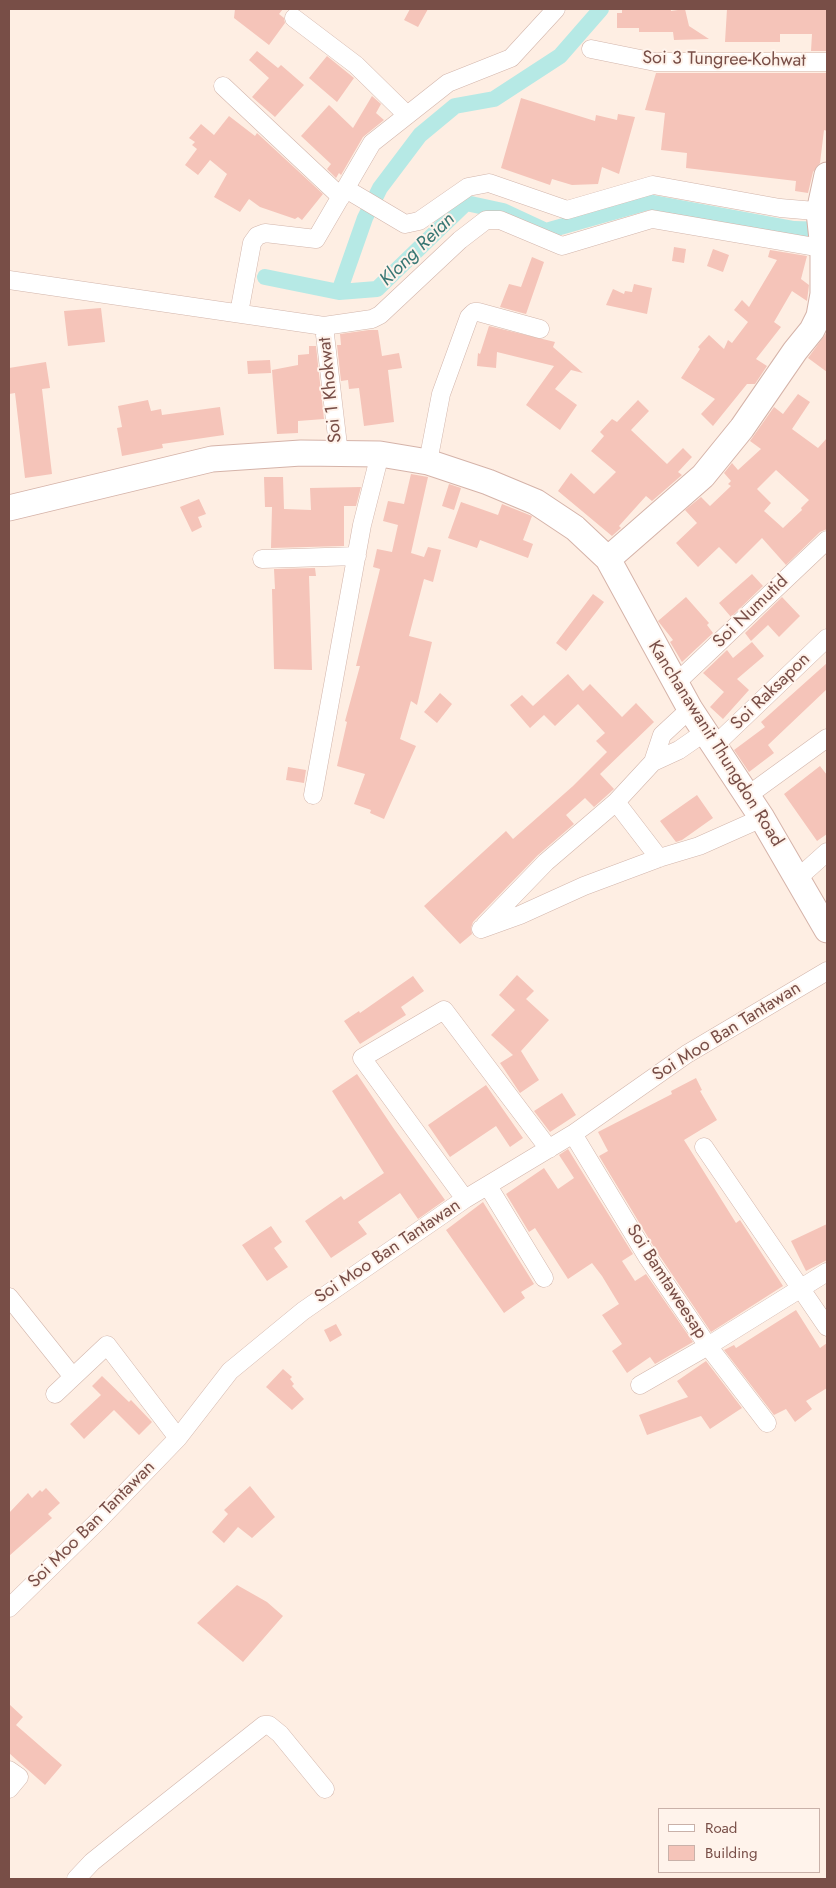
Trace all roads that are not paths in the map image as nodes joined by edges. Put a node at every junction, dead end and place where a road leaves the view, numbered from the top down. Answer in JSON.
{"nodes":[{"id":1,"x":556,"y":9,"type":"edge"},
{"id":2,"x":294,"y":18,"type":"dead end"},
{"id":3,"x":591,"y":49,"type":"dead end"},
{"id":4,"x":827,"y":62,"type":"edge"},
{"id":5,"x":223,"y":86,"type":"dead end"},
{"id":6,"x":406,"y":114,"type":"junction"},
{"id":7,"x":827,"y":175,"type":"edge"},
{"id":8,"x":343,"y":193,"type":"junction"},
{"id":9,"x":823,"y":212,"type":"edge"},
{"id":10,"x":824,"y":248,"type":"edge"},
{"id":11,"x":9,"y":280,"type":"edge"},
{"id":12,"x":239,"y":313,"type":"junction"},
{"id":13,"x":324,"y":326,"type":"junction"},
{"id":14,"x":540,"y":329,"type":"dead end"},
{"id":15,"x":338,"y":454,"type":"junction"},
{"id":16,"x":380,"y":454,"type":"junction"},
{"id":17,"x":428,"y":462,"type":"junction"},
{"id":18,"x":9,"y":508,"type":"edge"},
{"id":19,"x":827,"y":540,"type":"edge"},
{"id":20,"x":357,"y":556,"type":"junction"},
{"id":21,"x":262,"y":558,"type":"dead end"},
{"id":22,"x":608,"y":559,"type":"junction"},
{"id":23,"x":827,"y":638,"type":"edge"},
{"id":24,"x":675,"y":684,"type":"junction"},
{"id":25,"x":690,"y":709,"type":"junction"},
{"id":26,"x":827,"y":738,"type":"edge"},
{"id":27,"x":710,"y":739,"type":"junction"},
{"id":28,"x":653,"y":762,"type":"junction"},
{"id":29,"x":313,"y":795,"type":"dead end"},
{"id":30,"x":747,"y":796,"type":"junction"},
{"id":31,"x":616,"y":802,"type":"junction"},
{"id":32,"x":762,"y":818,"type":"junction"},
{"id":33,"x":827,"y":852,"type":"edge"},
{"id":34,"x":659,"y":858,"type":"junction"},
{"id":35,"x":798,"y":878,"type":"junction"},
{"id":36,"x":827,"y":930,"type":"edge"},
{"id":37,"x":827,"y":971,"type":"edge"},
{"id":38,"x":574,"y":1134,"type":"junction"},
{"id":39,"x":704,"y":1147,"type":"dead end"},
{"id":40,"x":549,"y":1149,"type":"junction"},
{"id":41,"x":488,"y":1186,"type":"junction"},
{"id":42,"x":465,"y":1199,"type":"junction"},
{"id":43,"x":827,"y":1272,"type":"edge"},
{"id":44,"x":544,"y":1278,"type":"dead end"},
{"id":45,"x":800,"y":1289,"type":"junction"},
{"id":46,"x":9,"y":1297,"type":"edge"},
{"id":47,"x":827,"y":1327,"type":"edge"},
{"id":48,"x":708,"y":1346,"type":"junction"},
{"id":49,"x":73,"y":1376,"type":"junction"},
{"id":50,"x":640,"y":1385,"type":"dead end"},
{"id":51,"x":55,"y":1394,"type":"dead end"},
{"id":52,"x":767,"y":1423,"type":"dead end"},
{"id":53,"x":178,"y":1438,"type":"junction"},
{"id":54,"x":9,"y":1608,"type":"edge"},
{"id":55,"x":325,"y":1788,"type":"dead end"},
{"id":56,"x":76,"y":1879,"type":"edge"}],
"edges":[{"from":1,"to":6,"type":"street"},
{"from":2,"to":6,"type":"street"},
{"from":3,"to":4,"type":"street","name":"Soi 3 Tungree-Kohwat"},
{"from":5,"to":8,"type":"street"},
{"from":6,"to":8,"type":"street"},
{"from":7,"to":9,"type":"street"},
{"from":8,"to":9,"type":"street"},
{"from":8,"to":12,"type":"street"},
{"from":9,"to":10,"type":"street"},
{"from":10,"to":13,"type":"street"},
{"from":10,"to":22,"type":"street"},
{"from":11,"to":12,"type":"street"},
{"from":12,"to":13,"type":"street"},
{"from":13,"to":15,"type":"street","name":"Soi 1 Khokwat"},
{"from":14,"to":17,"type":"street"},
{"from":15,"to":16,"type":"street","name":"Kanchanawanit Thungdon Road"},
{"from":15,"to":18,"type":"street","name":"Kanchanawanit Thungdon Road"},
{"from":16,"to":17,"type":"street","name":"Kanchanawanit Thungdon Road"},
{"from":16,"to":20,"type":"street"},
{"from":17,"to":22,"type":"street","name":"Kanchanawanit Thungdon Road"},
{"from":19,"to":24,"type":"street","name":"Soi Numutid"},
{"from":20,"to":21,"type":"street"},
{"from":20,"to":29,"type":"street"},
{"from":22,"to":24,"type":"street","name":"Kanchanawanit Thungdon Road"},
{"from":23,"to":27,"type":"street","name":"Soi Raksapon"},
{"from":24,"to":25,"type":"street","name":"Kanchanawanit Thungdon Road"},
{"from":25,"to":27,"type":"street","name":"Kanchanawanit Thungdon Road"},
{"from":25,"to":28,"type":"street"},
{"from":26,"to":30,"type":"street"},
{"from":27,"to":28,"type":"street","name":"Soi Raksapon"},
{"from":27,"to":30,"type":"street","name":"Kanchanawanit Thungdon Road"},
{"from":28,"to":31,"type":"street"},
{"from":30,"to":32,"type":"street","name":"Kanchanawanit Thungdon Road"},
{"from":31,"to":34,"type":"street"},
{"from":31,"to":34,"type":"street"},
{"from":32,"to":34,"type":"street"},
{"from":32,"to":35,"type":"street","name":"Kanchanawanit Thungdon Road"},
{"from":33,"to":35,"type":"street"},
{"from":35,"to":36,"type":"street","name":"Kanchanawanit Thungdon Road"},
{"from":37,"to":38,"type":"street","name":"Soi Moo Ban Tantawan"},
{"from":38,"to":40,"type":"street","name":"Soi Moo Ban Tantawan"},
{"from":38,"to":48,"type":"street","name":"Soi Bamtaweesap"},
{"from":39,"to":45,"type":"street"},
{"from":40,"to":41,"type":"street","name":"Soi Moo Ban Tantawan"},
{"from":40,"to":42,"type":"street"},
{"from":41,"to":42,"type":"street","name":"Soi Moo Ban Tantawan"},
{"from":41,"to":44,"type":"street"},
{"from":42,"to":53,"type":"street","name":"Soi Moo Ban Tantawan"},
{"from":43,"to":45,"type":"street"},
{"from":45,"to":47,"type":"street"},
{"from":45,"to":48,"type":"street"},
{"from":46,"to":49,"type":"street"},
{"from":48,"to":50,"type":"street"},
{"from":48,"to":52,"type":"street","name":"Soi Bamtaweesap"},
{"from":49,"to":51,"type":"street"},
{"from":49,"to":53,"type":"street"},
{"from":53,"to":54,"type":"street","name":"Soi Moo Ban Tantawan"},
{"from":55,"to":56,"type":"street"}]}
